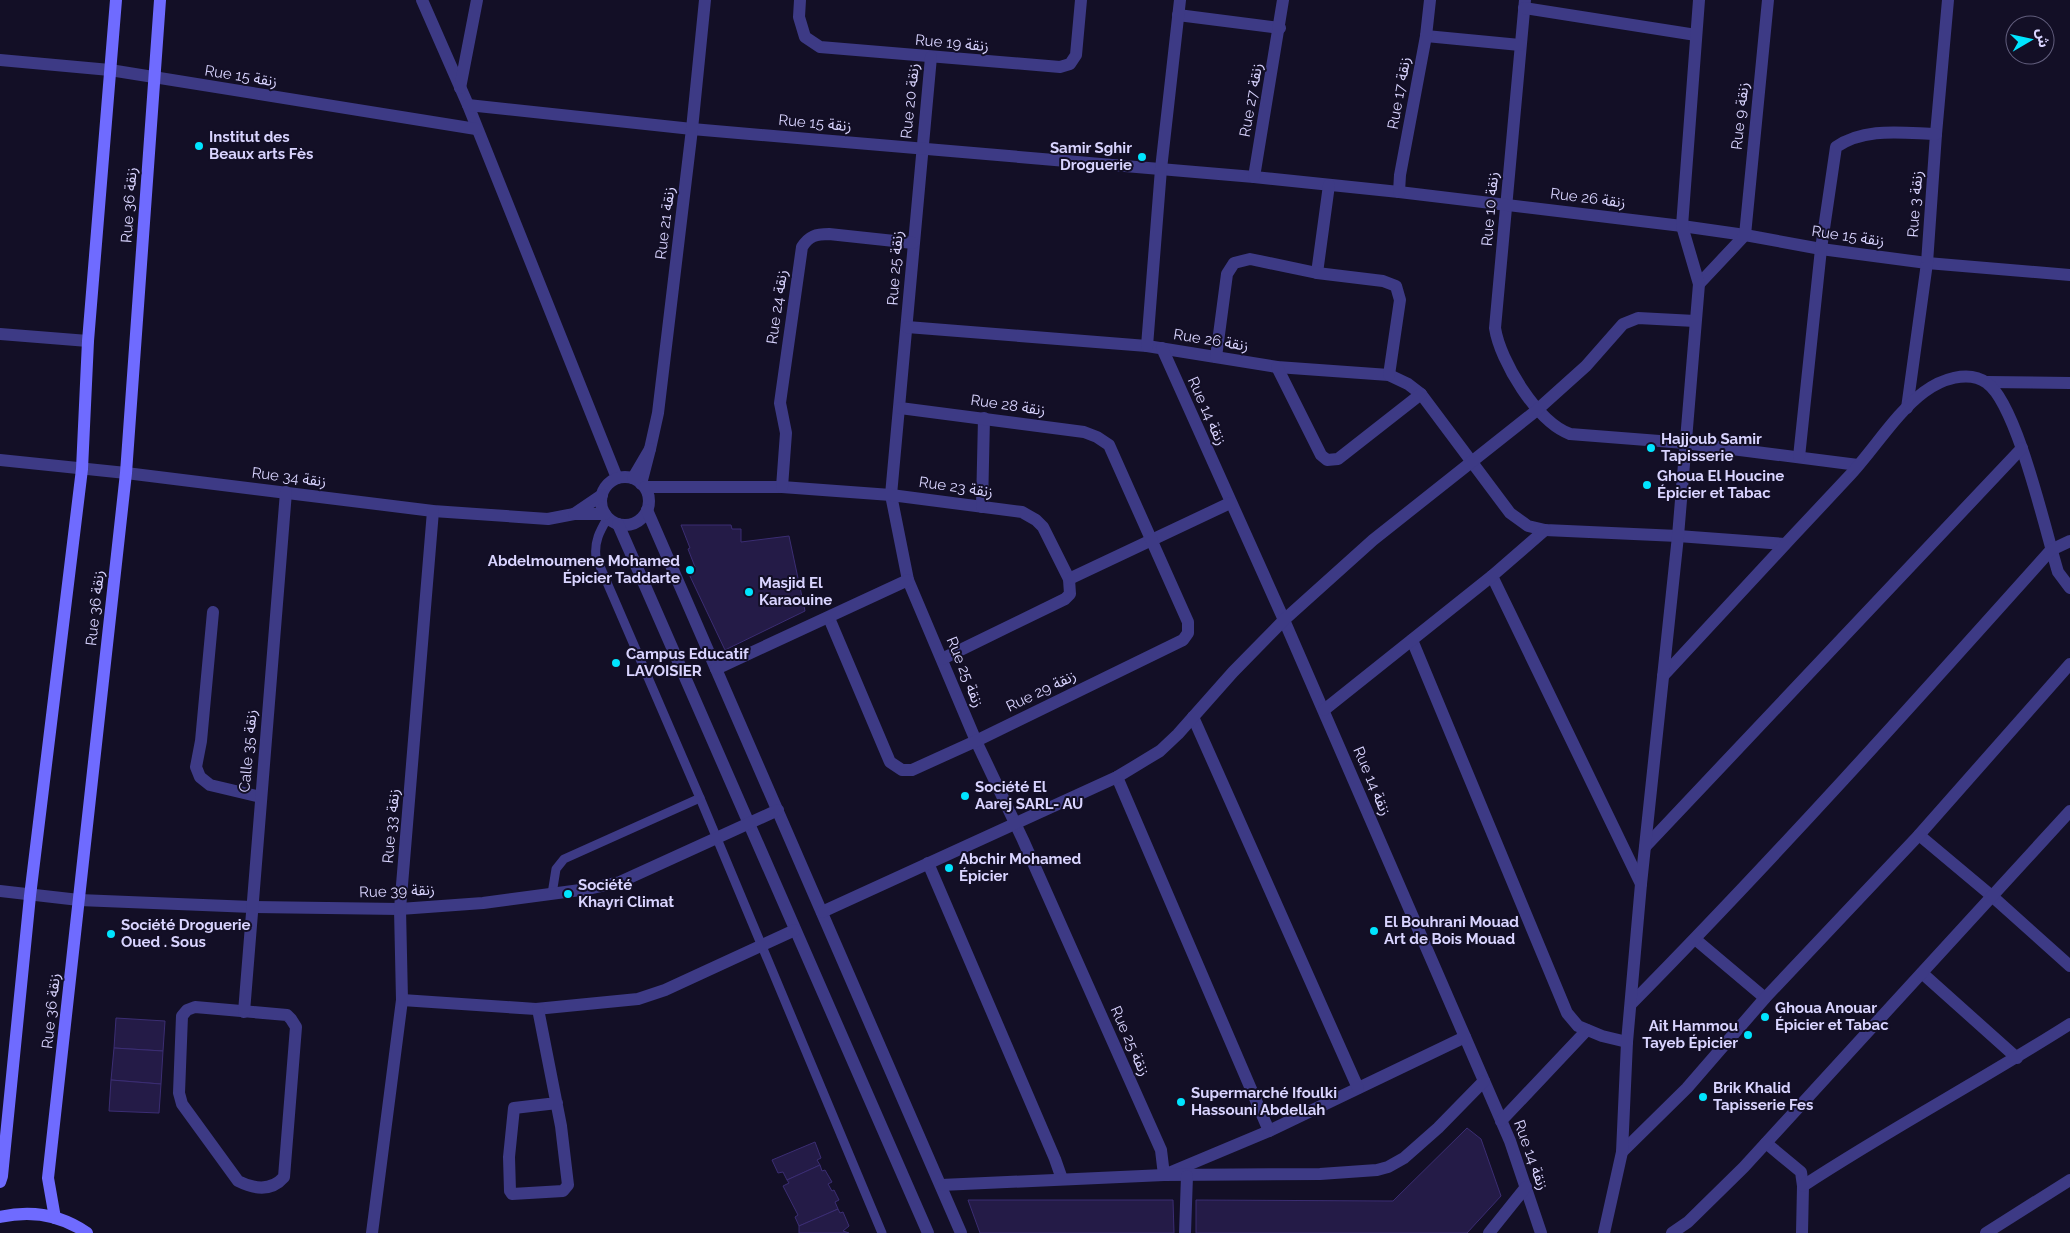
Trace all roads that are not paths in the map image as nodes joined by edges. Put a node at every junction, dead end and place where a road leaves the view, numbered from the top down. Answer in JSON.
{"nodes":[{"id":1,"x":116,"y":0,"type":"edge"},
{"id":2,"x":160,"y":0,"type":"edge"},
{"id":3,"x":422,"y":0,"type":"edge"},
{"id":4,"x":477,"y":0,"type":"edge"},
{"id":5,"x":705,"y":0,"type":"edge"},
{"id":6,"x":800,"y":0,"type":"edge"},
{"id":7,"x":1081,"y":0,"type":"edge"},
{"id":8,"x":1180,"y":0,"type":"edge"},
{"id":9,"x":1283,"y":0,"type":"edge"},
{"id":10,"x":1430,"y":0,"type":"edge"},
{"id":11,"x":1700,"y":0,"type":"edge"},
{"id":12,"x":1768,"y":0,"type":"edge"},
{"id":13,"x":1948,"y":0,"type":"edge"},
{"id":14,"x":1525,"y":4,"type":"edge"},
{"id":15,"x":1178,"y":15,"type":"junction"},
{"id":16,"x":1280,"y":28,"type":"junction"},
{"id":17,"x":1696,"y":35,"type":"junction"},
{"id":18,"x":1426,"y":36,"type":"junction"},
{"id":19,"x":1520,"y":45,"type":"junction"},
{"id":20,"x":931,"y":58,"type":"junction"},
{"id":21,"x":0,"y":60,"type":"edge"},
{"id":22,"x":110,"y":70,"type":"junction"},
{"id":23,"x":154,"y":78,"type":"junction"},
{"id":24,"x":460,"y":88,"type":"junction"},
{"id":25,"x":468,"y":105,"type":"junction"},
{"id":26,"x":692,"y":129,"type":"junction"},
{"id":27,"x":476,"y":130,"type":"junction"},
{"id":28,"x":1936,"y":134,"type":"junction"},
{"id":29,"x":922,"y":148,"type":"junction"},
{"id":30,"x":1161,"y":170,"type":"junction"},
{"id":31,"x":1254,"y":177,"type":"junction"},
{"id":32,"x":1329,"y":185,"type":"junction"},
{"id":33,"x":1399,"y":192,"type":"junction"},
{"id":34,"x":1508,"y":204,"type":"junction"},
{"id":35,"x":1682,"y":226,"type":"junction"},
{"id":36,"x":1745,"y":235,"type":"junction"},
{"id":37,"x":913,"y":244,"type":"junction"},
{"id":38,"x":1821,"y":249,"type":"junction"},
{"id":39,"x":1927,"y":263,"type":"junction"},
{"id":40,"x":1317,"y":273,"type":"junction"},
{"id":41,"x":2070,"y":275,"type":"edge"},
{"id":42,"x":1700,"y":284,"type":"junction"},
{"id":43,"x":1695,"y":321,"type":"junction"},
{"id":44,"x":907,"y":327,"type":"junction"},
{"id":45,"x":0,"y":334,"type":"edge"},
{"id":46,"x":88,"y":340,"type":"junction"},
{"id":47,"x":1147,"y":346,"type":"junction"},
{"id":48,"x":1162,"y":348,"type":"junction"},
{"id":49,"x":1216,"y":357,"type":"junction"},
{"id":50,"x":1277,"y":366,"type":"junction"},
{"id":51,"x":1389,"y":375,"type":"junction"},
{"id":52,"x":1987,"y":382,"type":"junction"},
{"id":53,"x":2070,"y":383,"type":"edge"},
{"id":54,"x":1422,"y":394,"type":"junction"},
{"id":55,"x":900,"y":408,"type":"junction"},
{"id":56,"x":1907,"y":408,"type":"junction"},
{"id":57,"x":1537,"y":410,"type":"junction"},
{"id":58,"x":984,"y":418,"type":"junction"},
{"id":59,"x":1685,"y":443,"type":"junction"},
{"id":60,"x":2022,"y":448,"type":"junction"},
{"id":61,"x":1799,"y":457,"type":"junction"},
{"id":62,"x":0,"y":460,"type":"edge"},
{"id":63,"x":1471,"y":461,"type":"junction"},
{"id":64,"x":1858,"y":466,"type":"junction"},
{"id":65,"x":82,"y":469,"type":"junction"},
{"id":66,"x":126,"y":473,"type":"junction"},
{"id":67,"x":617,"y":478,"type":"junction"},
{"id":68,"x":640,"y":483,"type":"junction"},
{"id":69,"x":782,"y":487,"type":"junction"},
{"id":70,"x":286,"y":492,"type":"junction"},
{"id":71,"x":602,"y":495,"type":"junction"},
{"id":72,"x":891,"y":495,"type":"junction"},
{"id":73,"x":1230,"y":503,"type":"junction"},
{"id":74,"x":982,"y":507,"type":"junction"},
{"id":75,"x":647,"y":510,"type":"junction"},
{"id":76,"x":433,"y":511,"type":"junction"},
{"id":77,"x":574,"y":514,"type":"junction"},
{"id":78,"x":610,"y":518,"type":"junction"},
{"id":79,"x":1545,"y":530,"type":"junction"},
{"id":80,"x":1678,"y":536,"type":"junction"},
{"id":81,"x":2070,"y":541,"type":"edge"},
{"id":82,"x":1150,"y":542,"type":"junction"},
{"id":83,"x":1786,"y":544,"type":"junction"},
{"id":84,"x":2051,"y":550,"type":"junction"},
{"id":85,"x":1492,"y":576,"type":"junction"},
{"id":86,"x":1069,"y":579,"type":"junction"},
{"id":87,"x":908,"y":580,"type":"junction"},
{"id":88,"x":2070,"y":588,"type":"edge"},
{"id":89,"x":213,"y":612,"type":"dead end"},
{"id":90,"x":829,"y":618,"type":"junction"},
{"id":91,"x":1284,"y":620,"type":"junction"},
{"id":92,"x":1412,"y":640,"type":"junction"},
{"id":93,"x":942,"y":659,"type":"junction"},
{"id":94,"x":2070,"y":664,"type":"edge"},
{"id":95,"x":716,"y":669,"type":"junction"},
{"id":96,"x":1663,"y":676,"type":"junction"},
{"id":97,"x":1324,"y":710,"type":"junction"},
{"id":98,"x":1193,"y":717,"type":"junction"},
{"id":99,"x":976,"y":741,"type":"junction"},
{"id":100,"x":1117,"y":777,"type":"junction"},
{"id":101,"x":261,"y":796,"type":"junction"},
{"id":102,"x":700,"y":798,"type":"junction"},
{"id":103,"x":778,"y":810,"type":"junction"},
{"id":104,"x":2070,"y":811,"type":"edge"},
{"id":105,"x":748,"y":823,"type":"junction"},
{"id":106,"x":1014,"y":823,"type":"junction"},
{"id":107,"x":1919,"y":836,"type":"junction"},
{"id":108,"x":716,"y":839,"type":"junction"},
{"id":109,"x":1645,"y":847,"type":"junction"},
{"id":110,"x":928,"y":863,"type":"junction"},
{"id":111,"x":1641,"y":884,"type":"junction"},
{"id":112,"x":0,"y":891,"type":"edge"},
{"id":113,"x":552,"y":894,"type":"junction"},
{"id":114,"x":30,"y":896,"type":"junction"},
{"id":115,"x":1992,"y":897,"type":"junction"},
{"id":116,"x":79,"y":900,"type":"junction"},
{"id":117,"x":252,"y":907,"type":"junction"},
{"id":118,"x":400,"y":909,"type":"junction"},
{"id":119,"x":822,"y":912,"type":"junction"},
{"id":120,"x":795,"y":930,"type":"junction"},
{"id":121,"x":1695,"y":940,"type":"junction"},
{"id":122,"x":761,"y":945,"type":"junction"},
{"id":123,"x":2070,"y":966,"type":"edge"},
{"id":124,"x":1922,"y":973,"type":"junction"},
{"id":125,"x":1765,"y":998,"type":"junction"},
{"id":126,"x":402,"y":1000,"type":"junction"},
{"id":127,"x":1631,"y":1004,"type":"junction"},
{"id":128,"x":538,"y":1009,"type":"junction"},
{"id":129,"x":244,"y":1012,"type":"junction"},
{"id":130,"x":2070,"y":1024,"type":"edge"},
{"id":131,"x":1587,"y":1030,"type":"junction"},
{"id":132,"x":1465,"y":1037,"type":"junction"},
{"id":133,"x":1627,"y":1042,"type":"junction"},
{"id":134,"x":2017,"y":1058,"type":"junction"},
{"id":135,"x":1484,"y":1081,"type":"junction"},
{"id":136,"x":1358,"y":1088,"type":"junction"},
{"id":137,"x":557,"y":1103,"type":"junction"},
{"id":138,"x":1501,"y":1121,"type":"junction"},
{"id":139,"x":1269,"y":1130,"type":"junction"},
{"id":140,"x":1766,"y":1143,"type":"junction"},
{"id":141,"x":1622,"y":1152,"type":"junction"},
{"id":142,"x":1164,"y":1175,"type":"junction"},
{"id":143,"x":1187,"y":1176,"type":"junction"},
{"id":144,"x":1062,"y":1179,"type":"junction"},
{"id":145,"x":2070,"y":1180,"type":"edge"},
{"id":146,"x":0,"y":1182,"type":"edge"},
{"id":147,"x":941,"y":1185,"type":"junction"},
{"id":148,"x":1803,"y":1186,"type":"junction"},
{"id":149,"x":1526,"y":1187,"type":"junction"},
{"id":150,"x":0,"y":1217,"type":"edge"},
{"id":151,"x":56,"y":1218,"type":"junction"},
{"id":152,"x":87,"y":1233,"type":"edge"},
{"id":153,"x":372,"y":1233,"type":"edge"},
{"id":154,"x":882,"y":1233,"type":"edge"},
{"id":155,"x":928,"y":1233,"type":"edge"},
{"id":156,"x":962,"y":1233,"type":"edge"},
{"id":157,"x":1186,"y":1233,"type":"edge"},
{"id":158,"x":1488,"y":1233,"type":"edge"},
{"id":159,"x":1541,"y":1233,"type":"edge"},
{"id":160,"x":1604,"y":1233,"type":"edge"},
{"id":161,"x":1672,"y":1233,"type":"edge"},
{"id":162,"x":1802,"y":1233,"type":"edge"},
{"id":163,"x":1986,"y":1233,"type":"edge"}],
"edges":[{"from":1,"to":22,"type":"street","name":"Rue 36 زنقة"},
{"from":2,"to":23,"type":"street","name":"Rue 36 زنقة"},
{"from":3,"to":24,"type":"street"},
{"from":4,"to":24,"type":"street"},
{"from":5,"to":26,"type":"street","name":"Rue 21 زنقة"},
{"from":6,"to":20,"type":"street","name":"Rue 19 زنقة"},
{"from":7,"to":20,"type":"street","name":"Rue 19 زنقة"},
{"from":8,"to":15,"type":"street"},
{"from":9,"to":16,"type":"street","name":"Rue 27 زنقة"},
{"from":10,"to":18,"type":"street","name":"Rue 17 زنقة"},
{"from":11,"to":17,"type":"street"},
{"from":12,"to":36,"type":"street","name":"Rue 9 زنقة"},
{"from":13,"to":28,"type":"street","name":"Rue 3 زنقة"},
{"from":14,"to":17,"type":"street"},
{"from":14,"to":19,"type":"street","name":"Rue 10 زنقة"},
{"from":15,"to":16,"type":"street"},
{"from":15,"to":30,"type":"street"},
{"from":16,"to":31,"type":"street","name":"Rue 27 زنقة"},
{"from":17,"to":35,"type":"street"},
{"from":18,"to":19,"type":"street"},
{"from":18,"to":33,"type":"street","name":"Rue 17 زنقة"},
{"from":19,"to":34,"type":"street","name":"Rue 10 زنقة"},
{"from":20,"to":29,"type":"street","name":"Rue 20 زنقة"},
{"from":21,"to":22,"type":"street","name":"Rue 15 زنقة"},
{"from":22,"to":23,"type":"street","name":"Rue 15 زنقة"},
{"from":22,"to":46,"type":"street","name":"Rue 36 زنقة"},
{"from":23,"to":27,"type":"street","name":"Rue 15 زنقة"},
{"from":23,"to":66,"type":"street","name":"Rue 36 زنقة"},
{"from":24,"to":25,"type":"street"},
{"from":25,"to":26,"type":"street","name":"Rue 15 زنقة"},
{"from":25,"to":27,"type":"street"},
{"from":26,"to":29,"type":"street","name":"Rue 15 زنقة"},
{"from":26,"to":68,"type":"street","name":"Rue 21 زنقة"},
{"from":27,"to":67,"type":"street"},
{"from":28,"to":38,"type":"street"},
{"from":28,"to":39,"type":"street","name":"Rue 3 زنقة"},
{"from":29,"to":30,"type":"street","name":"Rue 15 زنقة"},
{"from":29,"to":37,"type":"street","name":"Rue 25 زنقة"},
{"from":30,"to":31,"type":"street","name":"Rue 26 زنقة"},
{"from":30,"to":47,"type":"street"},
{"from":31,"to":32,"type":"street","name":"Rue 26 زنقة"},
{"from":32,"to":33,"type":"street","name":"Rue 26 زنقة"},
{"from":32,"to":40,"type":"street"},
{"from":33,"to":34,"type":"street","name":"Rue 26 زنقة"},
{"from":34,"to":35,"type":"street","name":"Rue 26 زنقة"},
{"from":34,"to":57,"type":"street","name":"Rue 10 زنقة"},
{"from":35,"to":36,"type":"street","name":"Rue 15 زنقة"},
{"from":35,"to":42,"type":"street"},
{"from":36,"to":38,"type":"street","name":"Rue 15 زنقة"},
{"from":36,"to":42,"type":"street"},
{"from":37,"to":44,"type":"street","name":"Rue 25 زنقة"},
{"from":37,"to":69,"type":"street","name":"Rue 24 زنقة"},
{"from":38,"to":39,"type":"street","name":"Rue 15 زنقة"},
{"from":38,"to":61,"type":"street"},
{"from":39,"to":41,"type":"street","name":"Rue 15 زنقة"},
{"from":39,"to":56,"type":"street","name":"Rue 3 زنقة"},
{"from":40,"to":49,"type":"street"},
{"from":40,"to":51,"type":"street"},
{"from":42,"to":43,"type":"street"},
{"from":43,"to":57,"type":"street"},
{"from":43,"to":59,"type":"street"},
{"from":44,"to":47,"type":"street","name":"Rue 26 زنقة"},
{"from":44,"to":55,"type":"street","name":"Rue 25 زنقة"},
{"from":45,"to":46,"type":"street"},
{"from":46,"to":65,"type":"street","name":"Rue 36 زنقة"},
{"from":47,"to":48,"type":"street","name":"Rue 26 زنقة"},
{"from":48,"to":49,"type":"street","name":"Rue 26 زنقة"},
{"from":48,"to":73,"type":"street","name":"Rue 14 زنقة"},
{"from":49,"to":50,"type":"street","name":"Rue 26 زنقة"},
{"from":50,"to":51,"type":"street","name":"Rue 26 زنقة"},
{"from":50,"to":54,"type":"street"},
{"from":51,"to":54,"type":"street","name":"Rue 26 زنقة"},
{"from":52,"to":53,"type":"street"},
{"from":52,"to":56,"type":"street"},
{"from":52,"to":60,"type":"street"},
{"from":54,"to":63,"type":"street","name":"Rue 26 زنقة"},
{"from":55,"to":58,"type":"street","name":"Rue 28 زنقة"},
{"from":55,"to":72,"type":"street","name":"Rue 25 زنقة"},
{"from":56,"to":64,"type":"street"},
{"from":57,"to":59,"type":"street","name":"Rue 10 زنقة"},
{"from":57,"to":63,"type":"street"},
{"from":58,"to":74,"type":"street"},
{"from":58,"to":82,"type":"street","name":"Rue 28 زنقة"},
{"from":59,"to":61,"type":"street","name":"Rue 10 زنقة"},
{"from":59,"to":80,"type":"street"},
{"from":60,"to":84,"type":"street"},
{"from":60,"to":109,"type":"street"},
{"from":61,"to":64,"type":"street","name":"Rue 10 زنقة"},
{"from":62,"to":65,"type":"street","name":"Rue 34 زنقة"},
{"from":63,"to":79,"type":"street","name":"Rue 26 زنقة"},
{"from":63,"to":91,"type":"street"},
{"from":64,"to":83,"type":"street"},
{"from":65,"to":66,"type":"street","name":"Rue 34 زنقة"},
{"from":65,"to":114,"type":"street","name":"Rue 36 زنقة"},
{"from":66,"to":70,"type":"street","name":"Rue 34 زنقة"},
{"from":66,"to":116,"type":"street","name":"Rue 36 زنقة"},
{"from":67,"to":68,"type":"street"},
{"from":67,"to":71,"type":"street"},
{"from":68,"to":69,"type":"street","name":"Rue 23 زنقة"},
{"from":68,"to":75,"type":"street"},
{"from":69,"to":72,"type":"street","name":"Rue 23 زنقة"},
{"from":70,"to":76,"type":"street","name":"Rue 34 زنقة"},
{"from":70,"to":101,"type":"street","name":"Calle 35 زنقة"},
{"from":71,"to":77,"type":"street"},
{"from":71,"to":78,"type":"street"},
{"from":72,"to":74,"type":"street","name":"Rue 23 زنقة"},
{"from":72,"to":87,"type":"street","name":"Rue 25 زنقة"},
{"from":73,"to":82,"type":"street"},
{"from":73,"to":91,"type":"street","name":"Rue 14 زنقة"},
{"from":74,"to":86,"type":"street","name":"Rue 23 زنقة"},
{"from":75,"to":78,"type":"street"},
{"from":75,"to":95,"type":"street"},
{"from":76,"to":77,"type":"street","name":"Rue 34 زنقة"},
{"from":76,"to":118,"type":"street","name":"Rue 33 زنقة"},
{"from":77,"to":78,"type":"street"},
{"from":78,"to":102,"type":"lane"},
{"from":78,"to":105,"type":"street"},
{"from":79,"to":80,"type":"street","name":"Rue 26 زنقة"},
{"from":79,"to":85,"type":"street"},
{"from":80,"to":83,"type":"street","name":"Rue 26 زنقة"},
{"from":80,"to":96,"type":"street"},
{"from":81,"to":84,"type":"street"},
{"from":82,"to":86,"type":"street"},
{"from":82,"to":99,"type":"street","name":"Rue 29 زنقة"},
{"from":83,"to":96,"type":"street"},
{"from":84,"to":88,"type":"street"},
{"from":84,"to":121,"type":"street"},
{"from":85,"to":92,"type":"street"},
{"from":85,"to":111,"type":"street"},
{"from":86,"to":93,"type":"street"},
{"from":87,"to":90,"type":"street"},
{"from":87,"to":93,"type":"street","name":"Rue 25 زنقة"},
{"from":89,"to":101,"type":"street"},
{"from":90,"to":95,"type":"street"},
{"from":90,"to":99,"type":"street","name":"Rue 29 زنقة"},
{"from":91,"to":97,"type":"street","name":"Rue 14 زنقة"},
{"from":91,"to":98,"type":"street"},
{"from":92,"to":97,"type":"street"},
{"from":92,"to":131,"type":"street"},
{"from":93,"to":99,"type":"street","name":"Rue 25 زنقة"},
{"from":94,"to":107,"type":"street"},
{"from":95,"to":103,"type":"street"},
{"from":96,"to":109,"type":"street"},
{"from":97,"to":132,"type":"street","name":"Rue 14 زنقة"},
{"from":98,"to":100,"type":"street"},
{"from":98,"to":136,"type":"street"},
{"from":99,"to":106,"type":"street","name":"Rue 25 زنقة"},
{"from":100,"to":106,"type":"street"},
{"from":100,"to":139,"type":"street"},
{"from":101,"to":117,"type":"street","name":"Calle 35 زنقة"},
{"from":102,"to":108,"type":"lane"},
{"from":102,"to":113,"type":"lane"},
{"from":103,"to":105,"type":"street","name":"Rue 39 زنقة"},
{"from":103,"to":119,"type":"street"},
{"from":104,"to":115,"type":"street"},
{"from":105,"to":108,"type":"street","name":"Rue 39 زنقة"},
{"from":105,"to":120,"type":"street"},
{"from":106,"to":110,"type":"street"},
{"from":106,"to":142,"type":"street","name":"Rue 25 زنقة"},
{"from":107,"to":115,"type":"street"},
{"from":107,"to":125,"type":"street"},
{"from":108,"to":113,"type":"street","name":"Rue 39 زنقة"},
{"from":108,"to":122,"type":"lane"},
{"from":109,"to":111,"type":"street"},
{"from":110,"to":119,"type":"street"},
{"from":110,"to":144,"type":"street"},
{"from":111,"to":127,"type":"street"},
{"from":112,"to":114,"type":"street","name":"Rue 39 زنقة"},
{"from":113,"to":118,"type":"street","name":"Rue 39 زنقة"},
{"from":114,"to":116,"type":"street","name":"Rue 39 زنقة"},
{"from":114,"to":146,"type":"street","name":"Rue 36 زنقة"},
{"from":115,"to":123,"type":"street"},
{"from":115,"to":124,"type":"street"},
{"from":116,"to":117,"type":"street","name":"Rue 39 زنقة"},
{"from":116,"to":151,"type":"street","name":"Rue 36 زنقة"},
{"from":117,"to":118,"type":"street","name":"Rue 39 زنقة"},
{"from":117,"to":129,"type":"street","name":"Calle 35 زنقة"},
{"from":118,"to":126,"type":"street","name":"Rue 33 زنقة"},
{"from":119,"to":147,"type":"street"},
{"from":120,"to":122,"type":"street"},
{"from":120,"to":155,"type":"street"},
{"from":121,"to":125,"type":"street"},
{"from":121,"to":127,"type":"street"},
{"from":122,"to":128,"type":"street"},
{"from":122,"to":154,"type":"lane"},
{"from":124,"to":134,"type":"street"},
{"from":124,"to":140,"type":"street"},
{"from":125,"to":141,"type":"street"},
{"from":126,"to":128,"type":"street"},
{"from":126,"to":153,"type":"street","name":"Rue 33 زنقة"},
{"from":127,"to":133,"type":"street"},
{"from":128,"to":137,"type":"street"},
{"from":129,"to":129,"type":"street"},
{"from":130,"to":134,"type":"street"},
{"from":131,"to":133,"type":"street"},
{"from":131,"to":138,"type":"street"},
{"from":132,"to":135,"type":"street","name":"Rue 14 زنقة"},
{"from":132,"to":136,"type":"street"},
{"from":133,"to":141,"type":"street"},
{"from":134,"to":148,"type":"street"},
{"from":135,"to":138,"type":"street","name":"Rue 14 زنقة"},
{"from":135,"to":143,"type":"street"},
{"from":136,"to":139,"type":"street"},
{"from":137,"to":137,"type":"street"},
{"from":138,"to":149,"type":"street","name":"Rue 14 زنقة"},
{"from":139,"to":142,"type":"street"},
{"from":140,"to":148,"type":"street"},
{"from":140,"to":161,"type":"street"},
{"from":141,"to":160,"type":"street"},
{"from":142,"to":143,"type":"street"},
{"from":142,"to":144,"type":"street"},
{"from":143,"to":157,"type":"street"},
{"from":144,"to":147,"type":"street"},
{"from":145,"to":163,"type":"street"},
{"from":147,"to":156,"type":"street"},
{"from":148,"to":162,"type":"street"},
{"from":149,"to":158,"type":"street"},
{"from":149,"to":159,"type":"street","name":"Rue 14 زنقة"},
{"from":150,"to":151,"type":"street"},
{"from":151,"to":152,"type":"street"}]}
